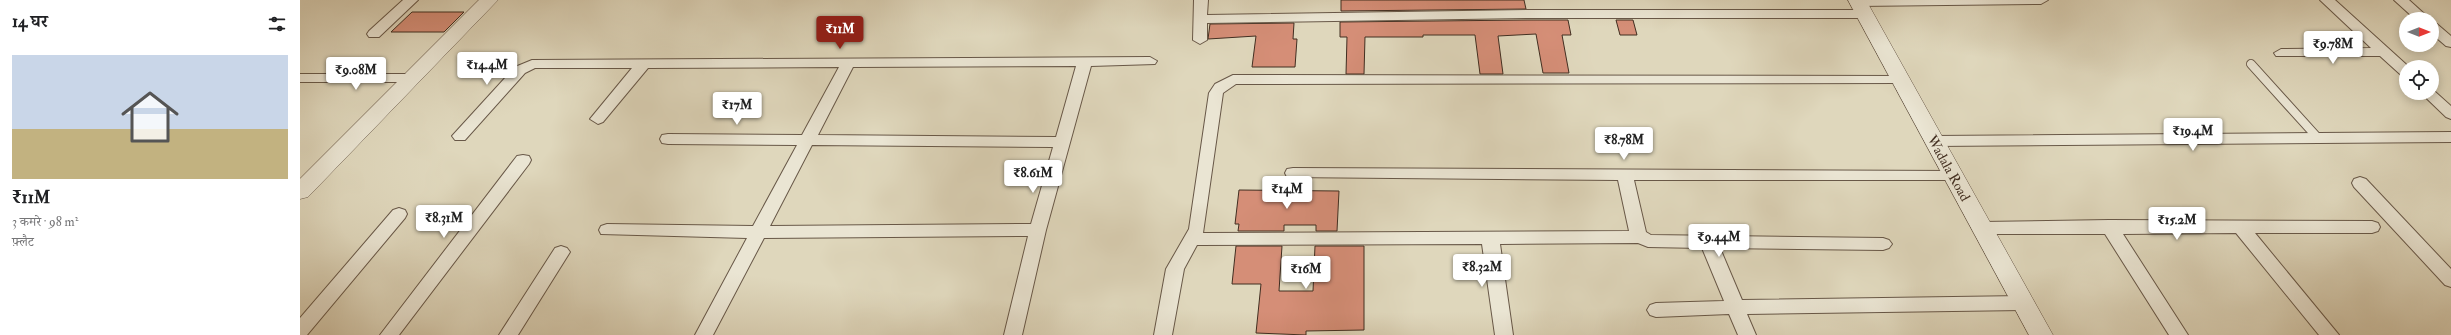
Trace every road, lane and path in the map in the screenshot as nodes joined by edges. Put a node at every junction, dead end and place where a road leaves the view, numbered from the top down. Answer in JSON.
{"nodes":[{"id":1,"x":411,"y":0,"type":"edge"},
{"id":2,"x":489,"y":0,"type":"edge"},
{"id":3,"x":1200,"y":0,"type":"edge"},
{"id":4,"x":2041,"y":0,"type":"edge"},
{"id":5,"x":2327,"y":0,"type":"edge"},
{"id":6,"x":2401,"y":0,"type":"edge"},
{"id":7,"x":1860,"y":5,"type":"edge"},
{"id":8,"x":2415,"y":12,"type":"edge"},
{"id":9,"x":1199,"y":19,"type":"junction"},
{"id":10,"x":2439,"y":33,"type":"edge"},
{"id":11,"x":374,"y":34,"type":"dead end"},
{"id":12,"x":1200,"y":40,"type":"dead end"},
{"id":13,"x":2451,"y":43,"type":"edge"},
{"id":14,"x":2384,"y":52,"type":"junction"},
{"id":15,"x":2281,"y":53,"type":"dead end"},
{"id":16,"x":1150,"y":61,"type":"dead end"},
{"id":17,"x":645,"y":62,"type":"junction"},
{"id":18,"x":1085,"y":62,"type":"junction"},
{"id":19,"x":848,"y":63,"type":"junction"},
{"id":20,"x":2250,"y":64,"type":"dead end"},
{"id":21,"x":2399,"y":66,"type":"edge"},
{"id":22,"x":300,"y":78,"type":"edge"},
{"id":23,"x":413,"y":78,"type":"junction"},
{"id":24,"x":1900,"y":79,"type":"junction"},
{"id":25,"x":2436,"y":100,"type":"edge"},
{"id":26,"x":2451,"y":114,"type":"edge"},
{"id":27,"x":598,"y":119,"type":"dead end"},
{"id":28,"x":460,"y":136,"type":"dead end"},
{"id":29,"x":2317,"y":137,"type":"junction"},
{"id":30,"x":2451,"y":137,"type":"edge"},
{"id":31,"x":668,"y":139,"type":"dead end"},
{"id":32,"x":1934,"y":140,"type":"junction"},
{"id":33,"x":806,"y":141,"type":"junction"},
{"id":34,"x":1062,"y":142,"type":"junction"},
{"id":35,"x":523,"y":160,"type":"dead end"},
{"id":36,"x":1294,"y":173,"type":"dead end"},
{"id":37,"x":1624,"y":175,"type":"junction"},
{"id":38,"x":1954,"y":176,"type":"junction"},
{"id":39,"x":2360,"y":183,"type":"dead end"},
{"id":40,"x":300,"y":192,"type":"edge"},
{"id":41,"x":399,"y":214,"type":"dead end"},
{"id":42,"x":2109,"y":226,"type":"junction"},
{"id":43,"x":2239,"y":226,"type":"junction"},
{"id":44,"x":2372,"y":227,"type":"dead end"},
{"id":45,"x":1982,"y":228,"type":"junction"},
{"id":46,"x":608,"y":230,"type":"dead end"},
{"id":47,"x":1038,"y":230,"type":"junction"},
{"id":48,"x":758,"y":232,"type":"junction"},
{"id":49,"x":1490,"y":237,"type":"junction"},
{"id":50,"x":1641,"y":237,"type":"junction"},
{"id":51,"x":1192,"y":238,"type":"junction"},
{"id":52,"x":1709,"y":243,"type":"junction"},
{"id":53,"x":1883,"y":244,"type":"dead end"},
{"id":54,"x":561,"y":252,"type":"dead end"},
{"id":55,"x":2451,"y":280,"type":"edge"},
{"id":56,"x":2023,"y":303,"type":"junction"},
{"id":57,"x":1737,"y":307,"type":"junction"},
{"id":58,"x":1656,"y":310,"type":"dead end"},
{"id":59,"x":300,"y":331,"type":"edge"},
{"id":60,"x":389,"y":335,"type":"edge"},
{"id":61,"x":508,"y":335,"type":"edge"},
{"id":62,"x":704,"y":335,"type":"edge"},
{"id":63,"x":1013,"y":335,"type":"edge"},
{"id":64,"x":1163,"y":335,"type":"edge"},
{"id":65,"x":1504,"y":335,"type":"edge"},
{"id":66,"x":1747,"y":335,"type":"edge"},
{"id":67,"x":2041,"y":335,"type":"edge"},
{"id":68,"x":2179,"y":335,"type":"edge"},
{"id":69,"x":2330,"y":335,"type":"edge"}],
"edges":[{"from":1,"to":11,"type":"street"},
{"from":2,"to":23,"type":"street"},
{"from":3,"to":9,"type":"street"},
{"from":4,"to":7,"type":"street"},
{"from":5,"to":14,"type":"street"},
{"from":6,"to":8,"type":"street"},
{"from":7,"to":9,"type":"street"},
{"from":7,"to":24,"type":"street","name":"Wadala Road"},
{"from":9,"to":12,"type":"street"},
{"from":10,"to":13,"type":"street"},
{"from":14,"to":15,"type":"street"},
{"from":14,"to":21,"type":"street"},
{"from":16,"to":18,"type":"street"},
{"from":17,"to":19,"type":"street"},
{"from":17,"to":27,"type":"street"},
{"from":17,"to":28,"type":"street"},
{"from":18,"to":19,"type":"street"},
{"from":18,"to":34,"type":"street"},
{"from":19,"to":33,"type":"street"},
{"from":20,"to":29,"type":"lane"},
{"from":22,"to":23,"type":"street"},
{"from":23,"to":40,"type":"street"},
{"from":24,"to":32,"type":"street","name":"Wadala Road"},
{"from":24,"to":51,"type":"street"},
{"from":25,"to":26,"type":"street"},
{"from":29,"to":30,"type":"street"},
{"from":29,"to":32,"type":"street"},
{"from":31,"to":33,"type":"street"},
{"from":32,"to":38,"type":"street","name":"Wadala Road"},
{"from":33,"to":34,"type":"street"},
{"from":33,"to":48,"type":"street"},
{"from":34,"to":47,"type":"street"},
{"from":35,"to":60,"type":"street"},
{"from":36,"to":37,"type":"street"},
{"from":37,"to":38,"type":"street"},
{"from":37,"to":50,"type":"street"},
{"from":38,"to":45,"type":"street","name":"Wadala Road"},
{"from":39,"to":55,"type":"street"},
{"from":41,"to":59,"type":"street"},
{"from":42,"to":43,"type":"street"},
{"from":42,"to":45,"type":"street"},
{"from":42,"to":68,"type":"street"},
{"from":43,"to":44,"type":"street"},
{"from":43,"to":69,"type":"street"},
{"from":45,"to":56,"type":"street","name":"Wadala Road"},
{"from":46,"to":48,"type":"street"},
{"from":47,"to":48,"type":"street"},
{"from":47,"to":63,"type":"street"},
{"from":48,"to":62,"type":"street"},
{"from":49,"to":50,"type":"street"},
{"from":49,"to":51,"type":"street"},
{"from":49,"to":65,"type":"street"},
{"from":50,"to":52,"type":"street"},
{"from":51,"to":64,"type":"street"},
{"from":52,"to":53,"type":"street"},
{"from":52,"to":57,"type":"street"},
{"from":54,"to":61,"type":"street"},
{"from":56,"to":57,"type":"street"},
{"from":56,"to":67,"type":"street","name":"Wadala Road"},
{"from":57,"to":58,"type":"street"},
{"from":57,"to":66,"type":"street"}]}
